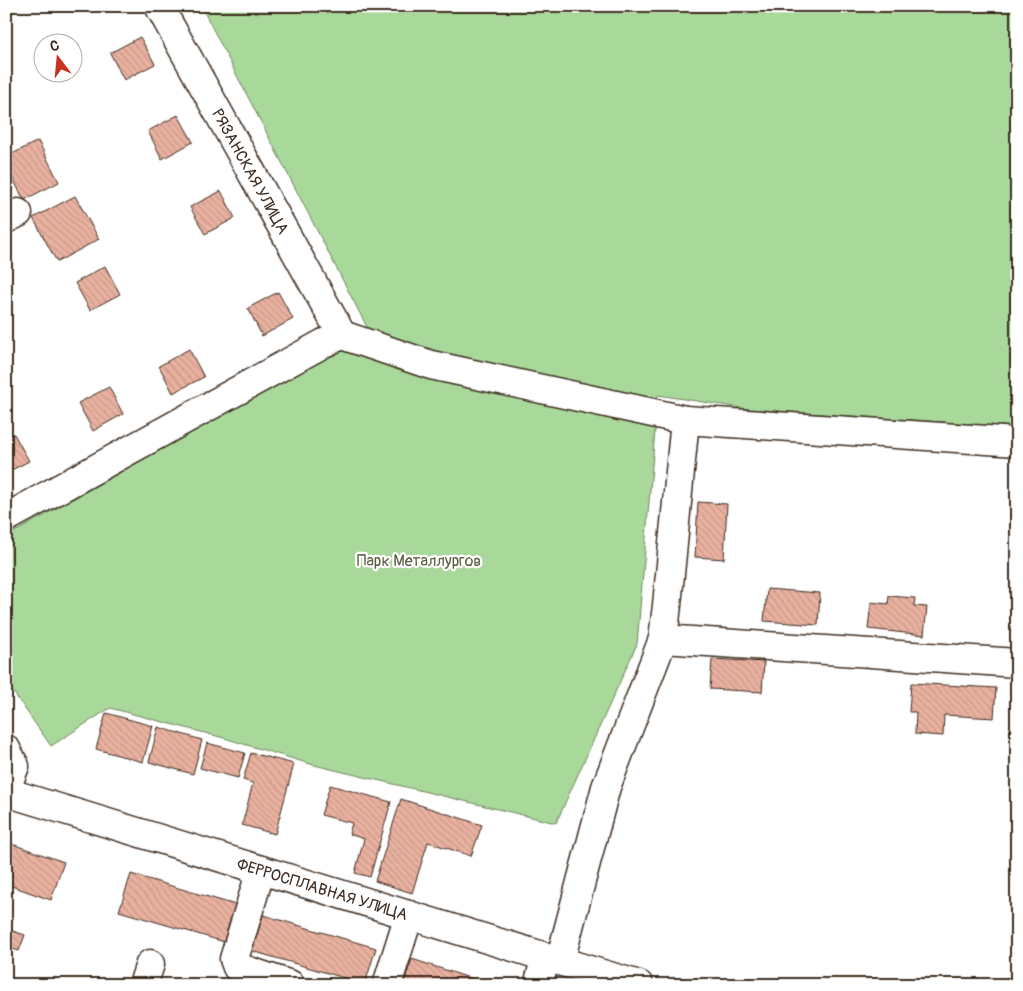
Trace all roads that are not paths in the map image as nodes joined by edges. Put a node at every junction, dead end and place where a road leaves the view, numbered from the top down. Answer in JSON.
{"nodes":[{"id":1,"x":159,"y":6,"type":"edge"},
{"id":2,"x":342,"y":335,"type":"junction"},
{"id":3,"x":686,"y":420,"type":"junction"},
{"id":4,"x":1017,"y":442,"type":"edge"},
{"id":5,"x":6,"y":518,"type":"edge"},
{"id":6,"x":663,"y":639,"type":"junction"},
{"id":7,"x":1017,"y":663,"type":"edge"},
{"id":8,"x":6,"y":749,"type":"edge"},
{"id":9,"x":6,"y":790,"type":"edge"},
{"id":10,"x":261,"y":870,"type":"junction"},
{"id":11,"x":409,"y":915,"type":"junction"},
{"id":12,"x":553,"y":959,"type":"junction"},
{"id":13,"x":601,"y":980,"type":"edge"},
{"id":14,"x":291,"y":985,"type":"edge"},
{"id":15,"x":387,"y":985,"type":"edge"},
{"id":16,"x":538,"y":985,"type":"edge"},
{"id":17,"x":638,"y":985,"type":"edge"}],
"edges":[{"from":1,"to":2,"type":"street","name":"РЯЗАНСКАЯ УЛИЦА"},
{"from":2,"to":3,"type":"street"},
{"from":2,"to":5,"type":"street"},
{"from":3,"to":4,"type":"street"},
{"from":3,"to":6,"type":"street"},
{"from":6,"to":7,"type":"street"},
{"from":6,"to":12,"type":"street"},
{"from":8,"to":9,"type":"street"},
{"from":9,"to":10,"type":"street","name":"ФЕРРОСПЛАВНАЯ УЛИЦА"},
{"from":10,"to":11,"type":"street","name":"ФЕРРОСПЛАВНАЯ УЛИЦА"},
{"from":10,"to":14,"type":"street"},
{"from":11,"to":12,"type":"street","name":"ФЕРРОСПЛАВНАЯ УЛИЦА"},
{"from":11,"to":15,"type":"street"},
{"from":12,"to":13,"type":"street","name":"ФЕРРОСПЛАВНАЯ УЛИЦА"},
{"from":12,"to":16,"type":"street"},
{"from":13,"to":17,"type":"street","name":"ФЕРРОСПЛАВНАЯ УЛИЦА"}]}
